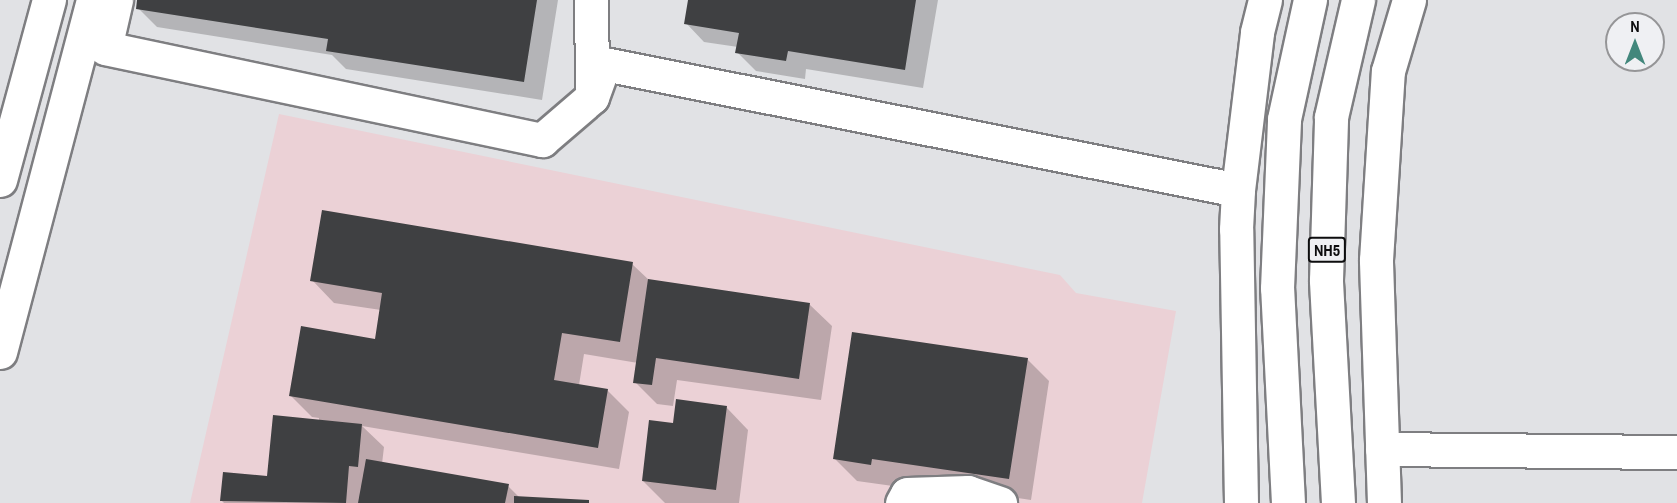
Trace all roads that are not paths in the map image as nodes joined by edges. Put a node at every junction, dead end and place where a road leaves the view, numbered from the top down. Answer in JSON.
{"nodes":[{"id":1,"x":49,"y":0,"type":"edge"},
{"id":2,"x":93,"y":0,"type":"edge"},
{"id":3,"x":116,"y":0,"type":"edge"},
{"id":4,"x":591,"y":0,"type":"edge"},
{"id":5,"x":1265,"y":0,"type":"edge"},
{"id":6,"x":1310,"y":0,"type":"edge"},
{"id":7,"x":1358,"y":0,"type":"edge"},
{"id":8,"x":1409,"y":0,"type":"edge"},
{"id":9,"x":36,"y":45,"type":"junction"},
{"id":10,"x":79,"y":53,"type":"junction"},
{"id":11,"x":592,"y":96,"type":"junction"},
{"id":12,"x":0,"y":180,"type":"edge"},
{"id":13,"x":1238,"y":190,"type":"junction"},
{"id":14,"x":0,"y":352,"type":"edge"},
{"id":15,"x":1382,"y":448,"type":"junction"},
{"id":16,"x":1677,"y":452,"type":"edge"},
{"id":17,"x":902,"y":503,"type":"edge"},
{"id":18,"x":1000,"y":503,"type":"edge"},
{"id":19,"x":1241,"y":503,"type":"edge"},
{"id":20,"x":1288,"y":503,"type":"edge"},
{"id":21,"x":1338,"y":503,"type":"edge"},
{"id":22,"x":1384,"y":503,"type":"edge"}],
"edges":[{"from":1,"to":9,"type":"main road"},
{"from":2,"to":10,"type":"main road"},
{"from":3,"to":11,"type":"main road"},
{"from":4,"to":11,"type":"main road"},
{"from":5,"to":13,"type":"main road"},
{"from":6,"to":20,"type":"main road"},
{"from":7,"to":21,"type":"main road","number":"NH5"},
{"from":8,"to":15,"type":"main road"},
{"from":9,"to":10,"type":"main road"},
{"from":9,"to":12,"type":"main road"},
{"from":10,"to":14,"type":"main road"},
{"from":11,"to":13,"type":"main road"},
{"from":13,"to":19,"type":"main road"},
{"from":15,"to":16,"type":"main road"},
{"from":15,"to":22,"type":"main road"},
{"from":17,"to":18,"type":"main road"}]}
